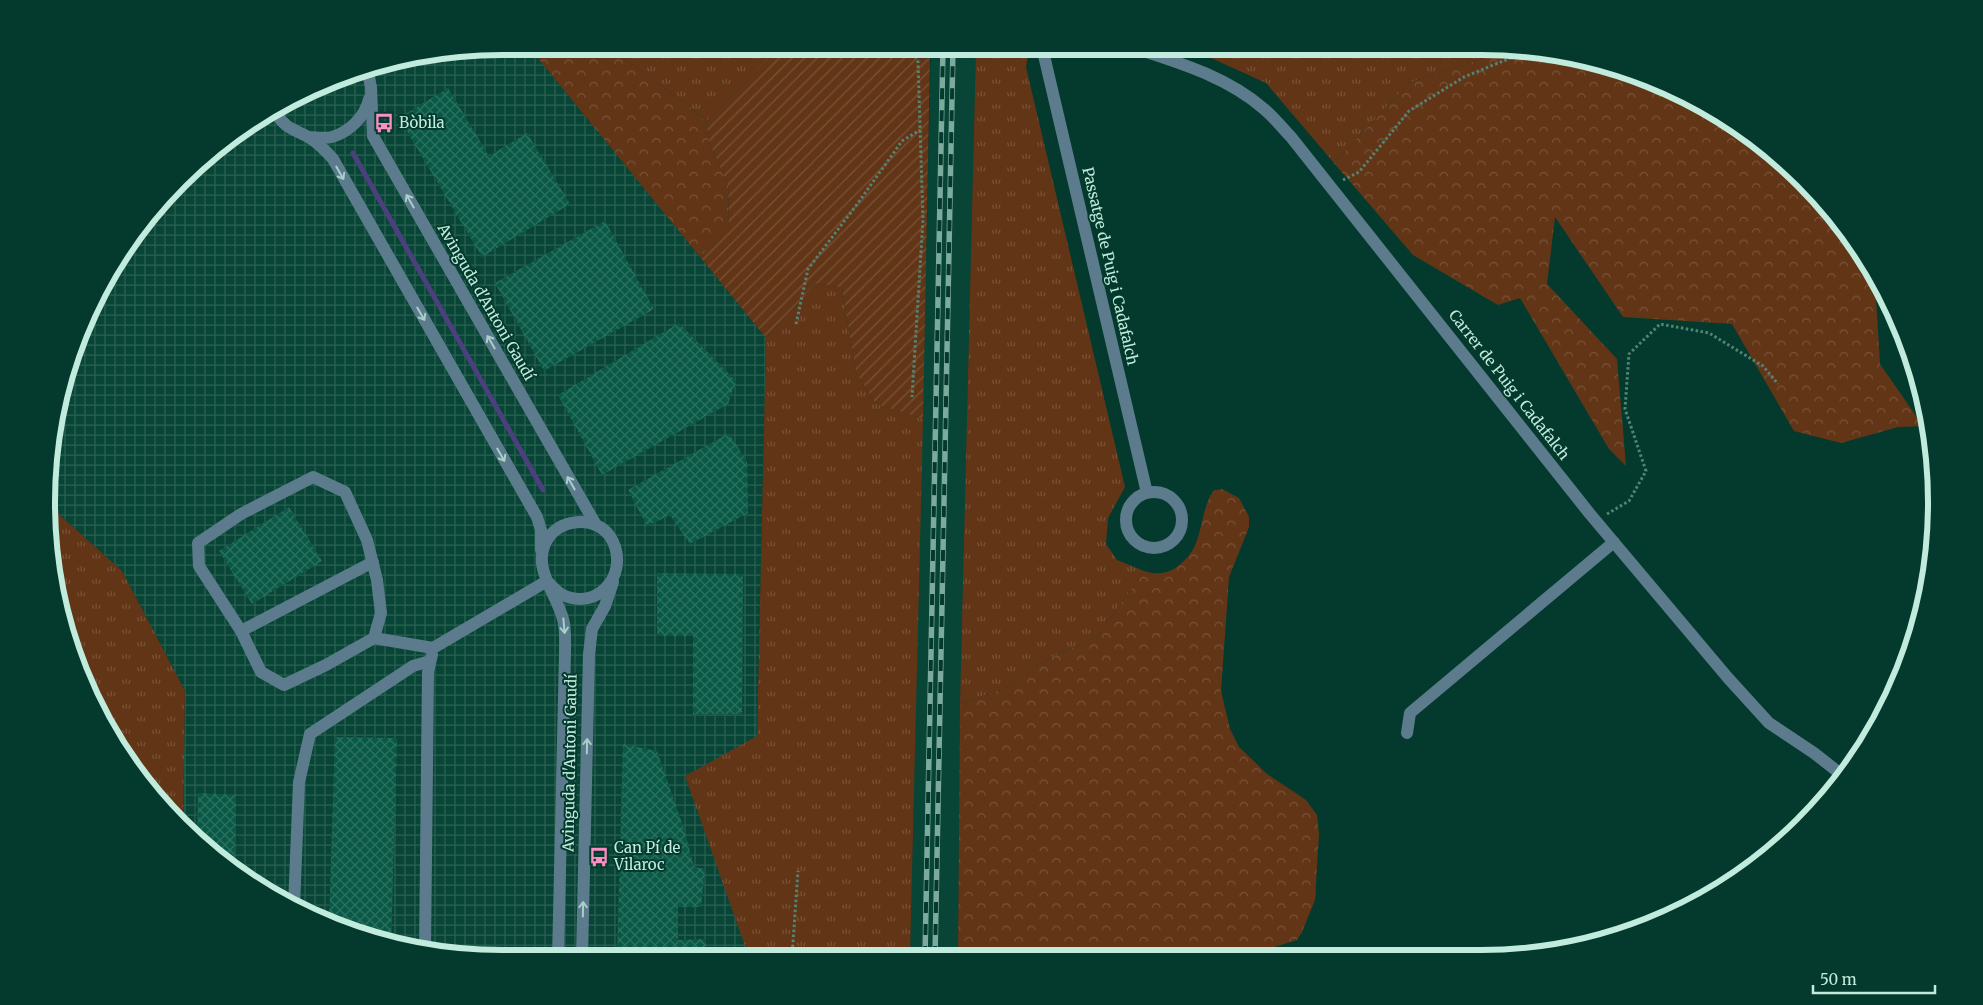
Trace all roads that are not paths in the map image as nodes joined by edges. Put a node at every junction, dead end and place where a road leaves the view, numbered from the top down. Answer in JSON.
{"nodes":[{"id":1,"x":1044,"y":55,"type":"edge"},
{"id":2,"x":1155,"y":55,"type":"edge"},
{"id":3,"x":368,"y":76,"type":"edge"},
{"id":4,"x":371,"y":88,"type":"junction"},
{"id":5,"x":278,"y":116,"type":"edge"},
{"id":6,"x":308,"y":137,"type":"junction"},
{"id":7,"x":1147,"y":493,"type":"junction"},
{"id":8,"x":596,"y":525,"type":"junction"},
{"id":9,"x":1614,"y":542,"type":"junction"},
{"id":10,"x":542,"y":555,"type":"junction"},
{"id":11,"x":373,"y":562,"type":"junction"},
{"id":12,"x":616,"y":574,"type":"junction"},
{"id":13,"x":547,"y":581,"type":"junction"},
{"id":14,"x":241,"y":631,"type":"junction"},
{"id":15,"x":374,"y":638,"type":"junction"},
{"id":16,"x":433,"y":648,"type":"junction"},
{"id":17,"x":430,"y":661,"type":"junction"},
{"id":18,"x":1407,"y":733,"type":"dead end"},
{"id":19,"x":1838,"y":772,"type":"edge"},
{"id":20,"x":294,"y":898,"type":"edge"},
{"id":21,"x":425,"y":943,"type":"edge"},
{"id":22,"x":558,"y":950,"type":"edge"},
{"id":23,"x":582,"y":950,"type":"edge"}],
"edges":[{"from":1,"to":7,"type":"street","name":"Passatge de Puig i Cadafalch"},
{"from":2,"to":9,"type":"street","name":"Carrer de Puig i Cadafalch"},
{"from":3,"to":4,"type":"street","name":"Avinguda d'Antoni Gaudí"},
{"from":4,"to":6,"type":"street","name":"Avinguda d'Antoni Gaudí"},
{"from":8,"to":4,"type":"street","name":"Avinguda d'Antoni Gaudí","one_way":true},
{"from":5,"to":6,"type":"street","name":"Avinguda d'Antoni Gaudí"},
{"from":6,"to":10,"type":"street","name":"Avinguda d'Antoni Gaudí","one_way":true},
{"from":7,"to":7,"type":"street"},
{"from":8,"to":10,"type":"street"},
{"from":8,"to":12,"type":"street"},
{"from":9,"to":18,"type":"street"},
{"from":9,"to":19,"type":"street","name":"Carrer de Puig i Cadafalch"},
{"from":10,"to":13,"type":"street"},
{"from":11,"to":14,"type":"street"},
{"from":11,"to":14,"type":"street"},
{"from":11,"to":15,"type":"street"},
{"from":12,"to":13,"type":"street"},
{"from":23,"to":12,"type":"street","name":"Avinguda d'Antoni Gaudí","one_way":true},
{"from":13,"to":16,"type":"street"},
{"from":13,"to":22,"type":"street","name":"Avinguda d'Antoni Gaudí","one_way":true},
{"from":14,"to":15,"type":"street"},
{"from":15,"to":16,"type":"street"},
{"from":16,"to":17,"type":"street"},
{"from":17,"to":20,"type":"street"},
{"from":17,"to":21,"type":"street"}]}
